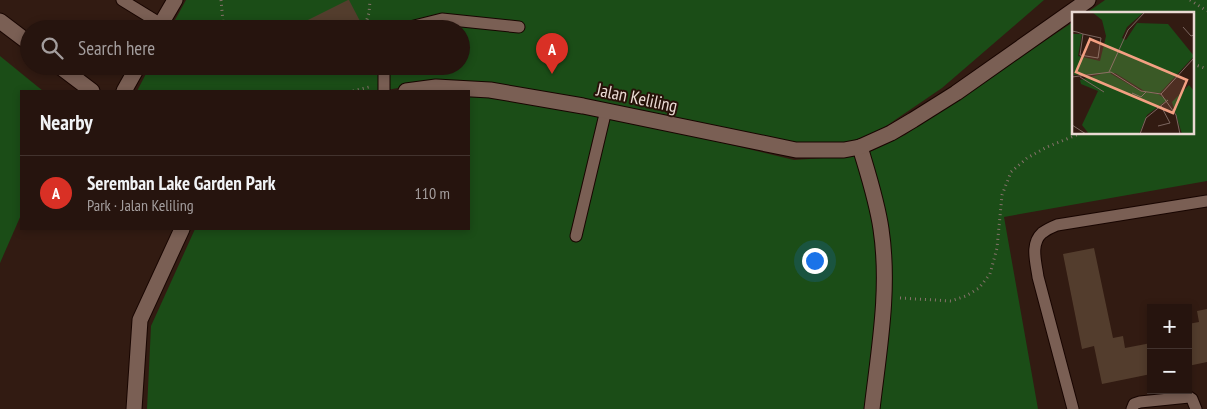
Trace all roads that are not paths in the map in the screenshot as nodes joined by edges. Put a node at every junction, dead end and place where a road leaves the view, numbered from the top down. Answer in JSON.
{"nodes":[{"id":1,"x":122,"y":0,"type":"edge"},
{"id":2,"x":175,"y":0,"type":"edge"},
{"id":3,"x":1088,"y":0,"type":"edge"},
{"id":4,"x":150,"y":20,"type":"edge"},
{"id":5,"x":163,"y":20,"type":"edge"},
{"id":6,"x":438,"y":20,"type":"edge"},
{"id":7,"x":452,"y":20,"type":"edge"},
{"id":8,"x":0,"y":21,"type":"edge"},
{"id":9,"x":470,"y":22,"type":"edge"},
{"id":10,"x":519,"y":27,"type":"dead end"},
{"id":11,"x":20,"y":36,"type":"edge"},
{"id":12,"x":71,"y":75,"type":"edge"},
{"id":13,"x":133,"y":75,"type":"edge"},
{"id":14,"x":384,"y":75,"type":"edge"},
{"id":15,"x":91,"y":90,"type":"edge"},
{"id":16,"x":125,"y":90,"type":"edge"},
{"id":17,"x":384,"y":90,"type":"edge"},
{"id":18,"x":414,"y":90,"type":"edge"},
{"id":19,"x":606,"y":110,"type":"junction"},
{"id":20,"x":860,"y":147,"type":"junction"},
{"id":21,"x":1207,"y":201,"type":"edge"},
{"id":22,"x":182,"y":230,"type":"edge"},
{"id":23,"x":576,"y":236,"type":"dead end"},
{"id":24,"x":134,"y":409,"type":"edge"},
{"id":25,"x":872,"y":409,"type":"edge"},
{"id":26,"x":1073,"y":409,"type":"edge"},
{"id":27,"x":1132,"y":409,"type":"edge"},
{"id":28,"x":1196,"y":409,"type":"edge"}],
"edges":[{"from":1,"to":4,"type":"lane"},
{"from":2,"to":5,"type":"street"},
{"from":3,"to":20,"type":"street","name":"Jalan Keliling"},
{"from":6,"to":7,"type":"lane"},
{"from":8,"to":11,"type":"street"},
{"from":9,"to":10,"type":"lane"},
{"from":12,"to":15,"type":"street"},
{"from":13,"to":16,"type":"street"},
{"from":14,"to":17,"type":"lane"},
{"from":18,"to":19,"type":"street","name":"Jalan Keliling"},
{"from":19,"to":20,"type":"street","name":"Jalan Keliling"},
{"from":19,"to":23,"type":"lane"},
{"from":20,"to":25,"type":"street"},
{"from":21,"to":26,"type":"lane"},
{"from":22,"to":24,"type":"street"},
{"from":27,"to":28,"type":"lane"}]}
